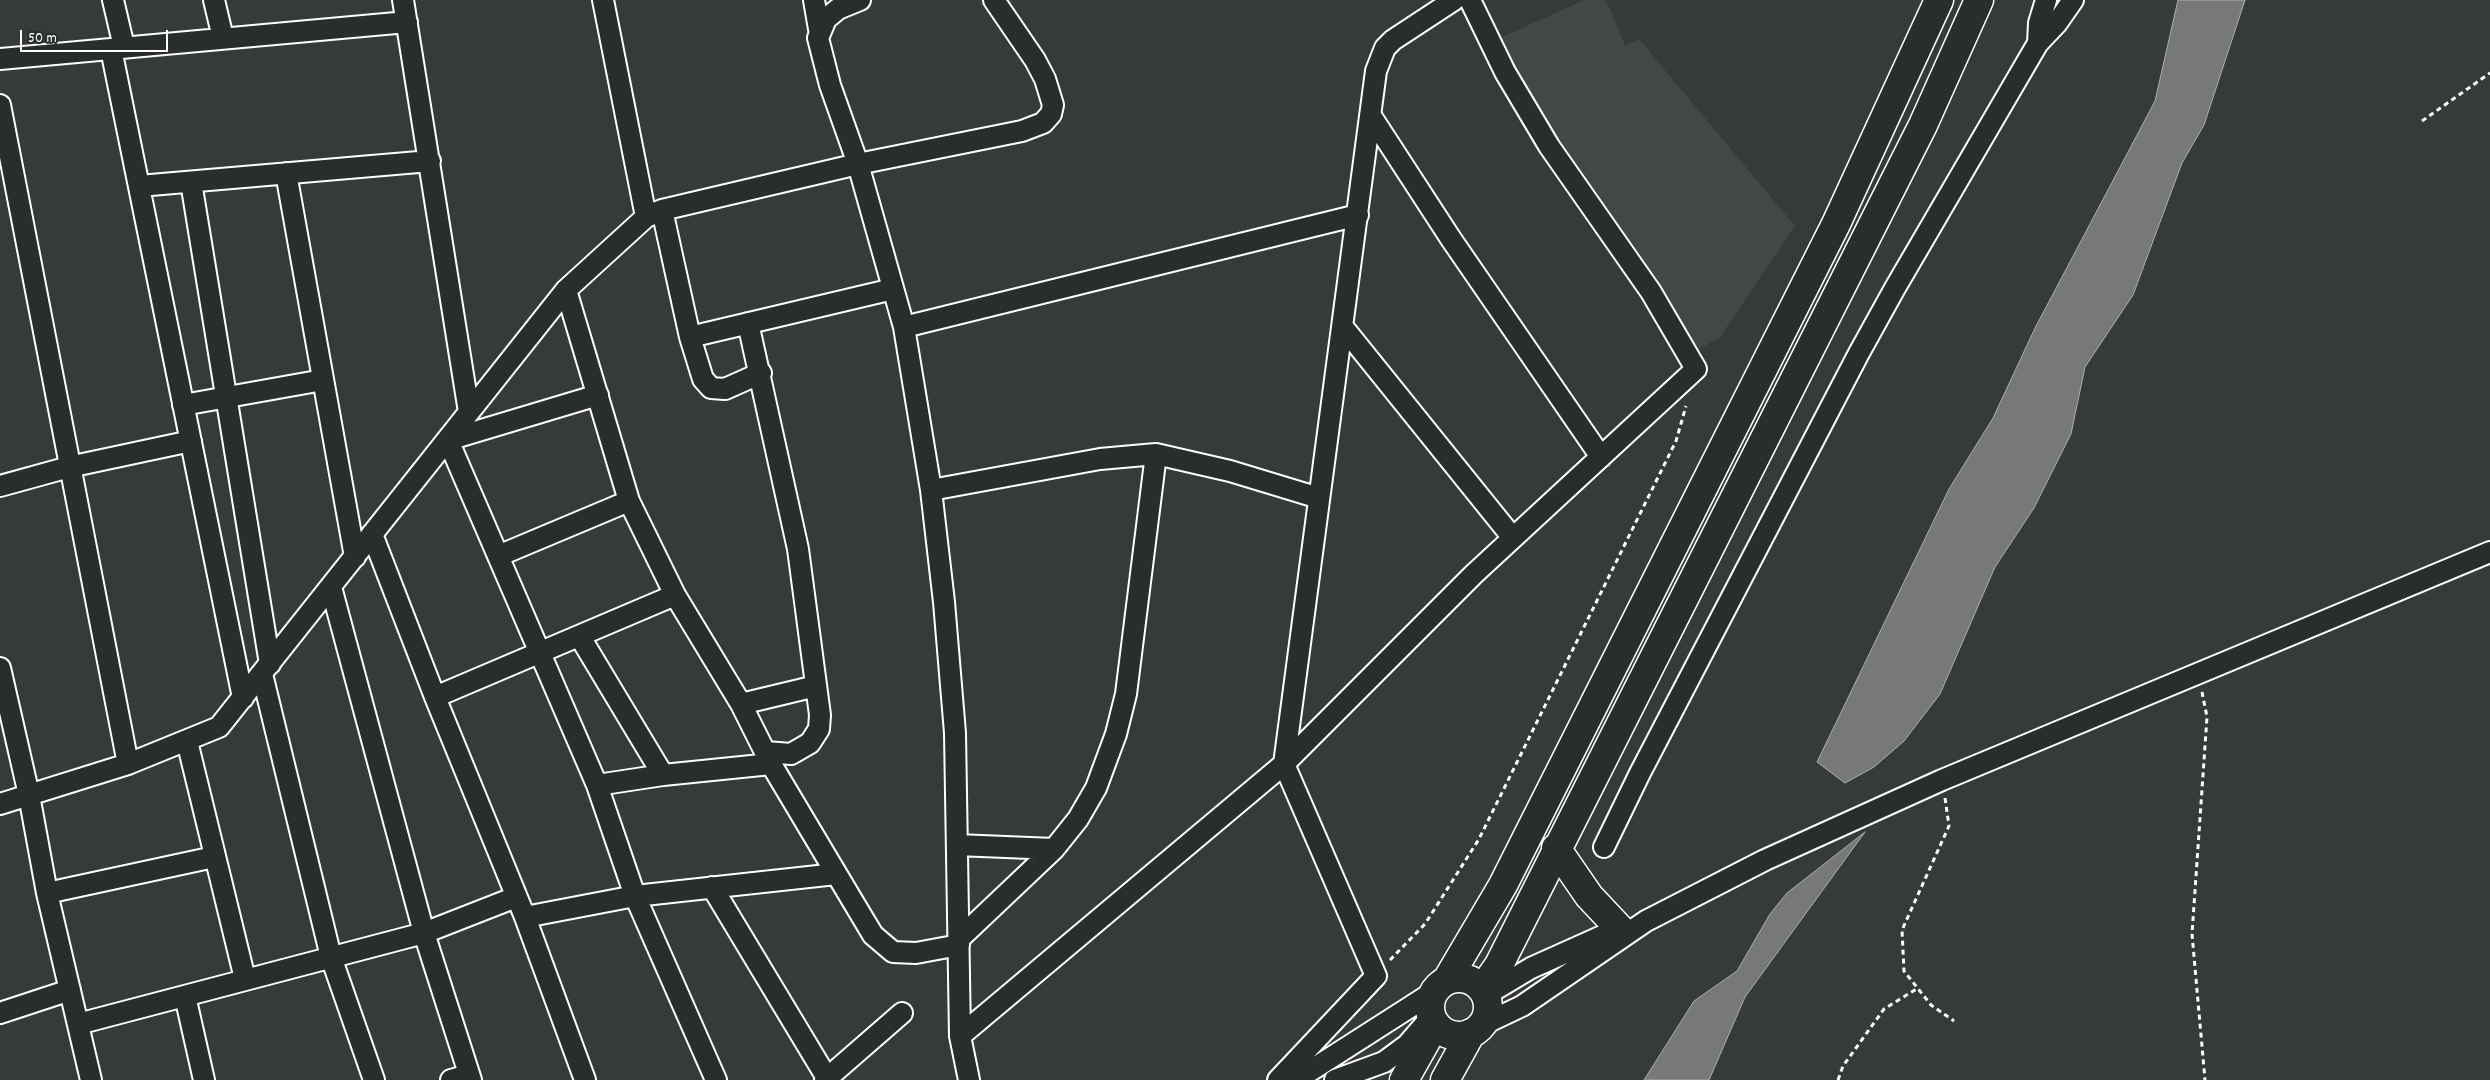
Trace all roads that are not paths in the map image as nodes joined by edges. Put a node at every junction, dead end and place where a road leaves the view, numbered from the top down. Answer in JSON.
{"nodes":[{"id":1,"x":113,"y":0,"type":"edge"},
{"id":2,"x":214,"y":0,"type":"edge"},
{"id":3,"x":403,"y":0,"type":"edge"},
{"id":4,"x":603,"y":0,"type":"edge"},
{"id":5,"x":814,"y":0,"type":"edge"},
{"id":6,"x":860,"y":0,"type":"edge"},
{"id":7,"x":994,"y":0,"type":"edge"},
{"id":8,"x":1454,"y":0,"type":"edge"},
{"id":9,"x":1470,"y":0,"type":"edge"},
{"id":10,"x":1939,"y":0,"type":"edge"},
{"id":11,"x":1979,"y":0,"type":"edge"},
{"id":12,"x":2046,"y":0,"type":"edge"},
{"id":13,"x":2074,"y":0,"type":"edge"},
{"id":14,"x":407,"y":22,"type":"junction"},
{"id":15,"x":820,"y":29,"type":"junction"},
{"id":16,"x":223,"y":38,"type":"junction"},
{"id":17,"x":2038,"y":43,"type":"junction"},
{"id":18,"x":118,"y":48,"type":"junction"},
{"id":19,"x":0,"y":59,"type":"edge"},
{"id":20,"x":0,"y":105,"type":"edge"},
{"id":21,"x":1371,"y":116,"type":"junction"},
{"id":22,"x":430,"y":161,"type":"junction"},
{"id":23,"x":858,"y":164,"type":"junction"},
{"id":24,"x":286,"y":174,"type":"junction"},
{"id":25,"x":191,"y":182,"type":"junction"},
{"id":26,"x":139,"y":186,"type":"junction"},
{"id":27,"x":654,"y":214,"type":"junction"},
{"id":28,"x":1358,"y":215,"type":"junction"},
{"id":29,"x":893,"y":289,"type":"junction"},
{"id":30,"x":566,"y":290,"type":"junction"},
{"id":31,"x":748,"y":323,"type":"junction"},
{"id":32,"x":904,"y":327,"type":"junction"},
{"id":33,"x":1343,"y":327,"type":"junction"},
{"id":34,"x":690,"y":337,"type":"junction"},
{"id":35,"x":761,"y":373,"type":"junction"},
{"id":36,"x":323,"y":380,"type":"junction"},
{"id":37,"x":598,"y":395,"type":"junction"},
{"id":38,"x":226,"y":397,"type":"junction"},
{"id":39,"x":184,"y":405,"type":"junction"},
{"id":40,"x":469,"y":412,"type":"junction"},
{"id":41,"x":448,"y":440,"type":"junction"},
{"id":42,"x":191,"y":442,"type":"junction"},
{"id":43,"x":1156,"y":454,"type":"junction"},
{"id":44,"x":1601,"y":458,"type":"junction"},
{"id":45,"x":69,"y":467,"type":"junction"},
{"id":46,"x":0,"y":486,"type":"edge"},
{"id":47,"x":931,"y":490,"type":"junction"},
{"id":48,"x":1319,"y":498,"type":"junction"},
{"id":49,"x":629,"y":501,"type":"junction"},
{"id":50,"x":372,"y":534,"type":"junction"},
{"id":51,"x":1513,"y":538,"type":"junction"},
{"id":52,"x":2490,"y":552,"type":"edge"},
{"id":53,"x":498,"y":556,"type":"junction"},
{"id":54,"x":355,"y":557,"type":"junction"},
{"id":55,"x":330,"y":587,"type":"junction"},
{"id":56,"x":675,"y":595,"type":"junction"},
{"id":57,"x":580,"y":637,"type":"junction"},
{"id":58,"x":542,"y":653,"type":"junction"},
{"id":59,"x":0,"y":668,"type":"edge"},
{"id":60,"x":266,"y":669,"type":"junction"},
{"id":61,"x":816,"y":686,"type":"junction"},
{"id":62,"x":435,"y":697,"type":"junction"},
{"id":63,"x":243,"y":698,"type":"junction"},
{"id":64,"x":741,"y":704,"type":"junction"},
{"id":65,"x":187,"y":741,"type":"junction"},
{"id":66,"x":769,"y":758,"type":"junction"},
{"id":67,"x":128,"y":764,"type":"junction"},
{"id":68,"x":1284,"y":764,"type":"junction"},
{"id":69,"x":663,"y":775,"type":"junction"},
{"id":70,"x":597,"y":785,"type":"junction"},
{"id":71,"x":29,"y":795,"type":"junction"},
{"id":72,"x":0,"y":804,"type":"edge"},
{"id":73,"x":957,"y":845,"type":"junction"},
{"id":74,"x":1604,"y":847,"type":"dead end"},
{"id":75,"x":1556,"y":848,"type":"junction"},
{"id":76,"x":1054,"y":849,"type":"junction"},
{"id":77,"x":214,"y":857,"type":"junction"},
{"id":78,"x":836,"y":874,"type":"junction"},
{"id":79,"x":712,"y":887,"type":"junction"},
{"id":80,"x":47,"y":893,"type":"junction"},
{"id":81,"x":635,"y":896,"type":"junction"},
{"id":82,"x":516,"y":897,"type":"junction"},
{"id":83,"x":525,"y":917,"type":"junction"},
{"id":84,"x":1646,"y":921,"type":"junction"},
{"id":85,"x":1620,"y":928,"type":"junction"},
{"id":86,"x":424,"y":933,"type":"junction"},
{"id":87,"x":959,"y":942,"type":"junction"},
{"id":88,"x":332,"y":957,"type":"junction"},
{"id":89,"x":246,"y":980,"type":"junction"},
{"id":90,"x":70,"y":990,"type":"junction"},
{"id":91,"x":1484,"y":991,"type":"junction"},
{"id":92,"x":184,"y":996,"type":"junction"},
{"id":93,"x":1437,"y":1003,"type":"junction"},
{"id":94,"x":0,"y":1013,"type":"edge"},
{"id":95,"x":902,"y":1013,"type":"dead end"},
{"id":96,"x":78,"y":1024,"type":"junction"},
{"id":97,"x":1476,"y":1030,"type":"junction"},
{"id":98,"x":960,"y":1036,"type":"junction"},
{"id":99,"x":464,"y":1078,"type":"edge"},
{"id":100,"x":826,"y":1079,"type":"edge"},
{"id":101,"x":91,"y":1080,"type":"edge"},
{"id":102,"x":204,"y":1080,"type":"edge"},
{"id":103,"x":374,"y":1080,"type":"edge"},
{"id":104,"x":585,"y":1080,"type":"edge"},
{"id":105,"x":716,"y":1080,"type":"edge"},
{"id":106,"x":969,"y":1080,"type":"edge"},
{"id":107,"x":1278,"y":1080,"type":"edge"},
{"id":108,"x":1296,"y":1080,"type":"edge"},
{"id":109,"x":1335,"y":1080,"type":"edge"},
{"id":110,"x":1404,"y":1080,"type":"edge"},
{"id":111,"x":1445,"y":1080,"type":"edge"}],
"edges":[{"from":1,"to":18,"type":"street"},
{"from":2,"to":16,"type":"street"},
{"from":3,"to":14,"type":"street"},
{"from":4,"to":27,"type":"street"},
{"from":5,"to":15,"type":"street"},
{"from":6,"to":15,"type":"street"},
{"from":7,"to":23,"type":"street"},
{"from":8,"to":21,"type":"street"},
{"from":9,"to":44,"type":"street"},
{"from":10,"to":93,"type":"main road"},
{"from":11,"to":75,"type":"main road"},
{"from":12,"to":17,"type":"street"},
{"from":13,"to":17,"type":"street"},
{"from":14,"to":16,"type":"street"},
{"from":14,"to":22,"type":"street"},
{"from":15,"to":23,"type":"street"},
{"from":16,"to":18,"type":"street"},
{"from":17,"to":74,"type":"street"},
{"from":18,"to":19,"type":"street"},
{"from":18,"to":26,"type":"street"},
{"from":20,"to":45,"type":"street"},
{"from":21,"to":28,"type":"street"},
{"from":21,"to":44,"type":"street"},
{"from":22,"to":24,"type":"street"},
{"from":22,"to":40,"type":"street"},
{"from":23,"to":27,"type":"street"},
{"from":23,"to":29,"type":"street"},
{"from":24,"to":25,"type":"street"},
{"from":24,"to":36,"type":"street"},
{"from":25,"to":26,"type":"street"},
{"from":25,"to":38,"type":"street"},
{"from":26,"to":39,"type":"street"},
{"from":27,"to":30,"type":"street"},
{"from":27,"to":34,"type":"street"},
{"from":28,"to":32,"type":"street"},
{"from":28,"to":33,"type":"street"},
{"from":29,"to":31,"type":"street"},
{"from":29,"to":32,"type":"street"},
{"from":30,"to":37,"type":"street"},
{"from":30,"to":40,"type":"street"},
{"from":31,"to":34,"type":"street"},
{"from":31,"to":35,"type":"street"},
{"from":32,"to":47,"type":"street"},
{"from":33,"to":48,"type":"street"},
{"from":33,"to":51,"type":"street"},
{"from":34,"to":35,"type":"street"},
{"from":35,"to":61,"type":"street"},
{"from":36,"to":38,"type":"street"},
{"from":36,"to":54,"type":"street"},
{"from":37,"to":41,"type":"street"},
{"from":37,"to":49,"type":"street"},
{"from":38,"to":39,"type":"street"},
{"from":38,"to":60,"type":"street"},
{"from":39,"to":42,"type":"street"},
{"from":40,"to":41,"type":"street"},
{"from":41,"to":50,"type":"street"},
{"from":41,"to":53,"type":"street"},
{"from":42,"to":45,"type":"street"},
{"from":42,"to":63,"type":"street"},
{"from":43,"to":47,"type":"street"},
{"from":43,"to":48,"type":"street"},
{"from":43,"to":76,"type":"street"},
{"from":44,"to":51,"type":"street"},
{"from":45,"to":46,"type":"street"},
{"from":45,"to":67,"type":"street"},
{"from":47,"to":73,"type":"street"},
{"from":48,"to":68,"type":"street"},
{"from":49,"to":53,"type":"street"},
{"from":49,"to":56,"type":"street"},
{"from":50,"to":54,"type":"street"},
{"from":50,"to":62,"type":"street"},
{"from":51,"to":68,"type":"street"},
{"from":52,"to":84,"type":"street"},
{"from":53,"to":58,"type":"street"},
{"from":54,"to":55,"type":"street"},
{"from":55,"to":60,"type":"street"},
{"from":55,"to":86,"type":"street"},
{"from":56,"to":57,"type":"street"},
{"from":56,"to":64,"type":"street"},
{"from":57,"to":58,"type":"street"},
{"from":57,"to":69,"type":"street"},
{"from":58,"to":62,"type":"street"},
{"from":58,"to":70,"type":"street"},
{"from":59,"to":71,"type":"street"},
{"from":60,"to":63,"type":"street"},
{"from":60,"to":88,"type":"street"},
{"from":61,"to":64,"type":"street"},
{"from":61,"to":66,"type":"street"},
{"from":62,"to":82,"type":"street"},
{"from":63,"to":65,"type":"street"},
{"from":64,"to":66,"type":"street"},
{"from":65,"to":67,"type":"street"},
{"from":65,"to":77,"type":"street"},
{"from":66,"to":69,"type":"street"},
{"from":66,"to":78,"type":"street"},
{"from":67,"to":71,"type":"street"},
{"from":68,"to":98,"type":"street"},
{"from":68,"to":107,"type":"street"},
{"from":69,"to":70,"type":"street"},
{"from":70,"to":81,"type":"street"},
{"from":71,"to":72,"type":"street"},
{"from":71,"to":80,"type":"street"},
{"from":73,"to":76,"type":"street"},
{"from":73,"to":87,"type":"street"},
{"from":75,"to":85,"type":"main road"},
{"from":75,"to":91,"type":"main road"},
{"from":76,"to":87,"type":"street"},
{"from":77,"to":80,"type":"street"},
{"from":77,"to":89,"type":"street"},
{"from":78,"to":79,"type":"street"},
{"from":78,"to":87,"type":"street"},
{"from":79,"to":81,"type":"street"},
{"from":79,"to":100,"type":"street"},
{"from":80,"to":90,"type":"street"},
{"from":81,"to":83,"type":"street"},
{"from":81,"to":105,"type":"street"},
{"from":82,"to":83,"type":"street"},
{"from":82,"to":86,"type":"street"},
{"from":83,"to":104,"type":"street"},
{"from":84,"to":85,"type":"street"},
{"from":84,"to":97,"type":"street"},
{"from":85,"to":91,"type":"street"},
{"from":86,"to":88,"type":"street"},
{"from":86,"to":99,"type":"street"},
{"from":87,"to":98,"type":"street"},
{"from":88,"to":89,"type":"street"},
{"from":88,"to":103,"type":"street"},
{"from":89,"to":92,"type":"street"},
{"from":90,"to":94,"type":"street"},
{"from":90,"to":96,"type":"street"},
{"from":91,"to":93,"type":"main road"},
{"from":91,"to":97,"type":"main road"},
{"from":92,"to":96,"type":"street"},
{"from":92,"to":102,"type":"street"},
{"from":93,"to":97,"type":"main road"},
{"from":93,"to":108,"type":"street"},
{"from":93,"to":109,"type":"street"},
{"from":93,"to":110,"type":"main road"},
{"from":95,"to":100,"type":"street"},
{"from":96,"to":101,"type":"street"},
{"from":97,"to":111,"type":"main road"},
{"from":98,"to":106,"type":"street"}]}
